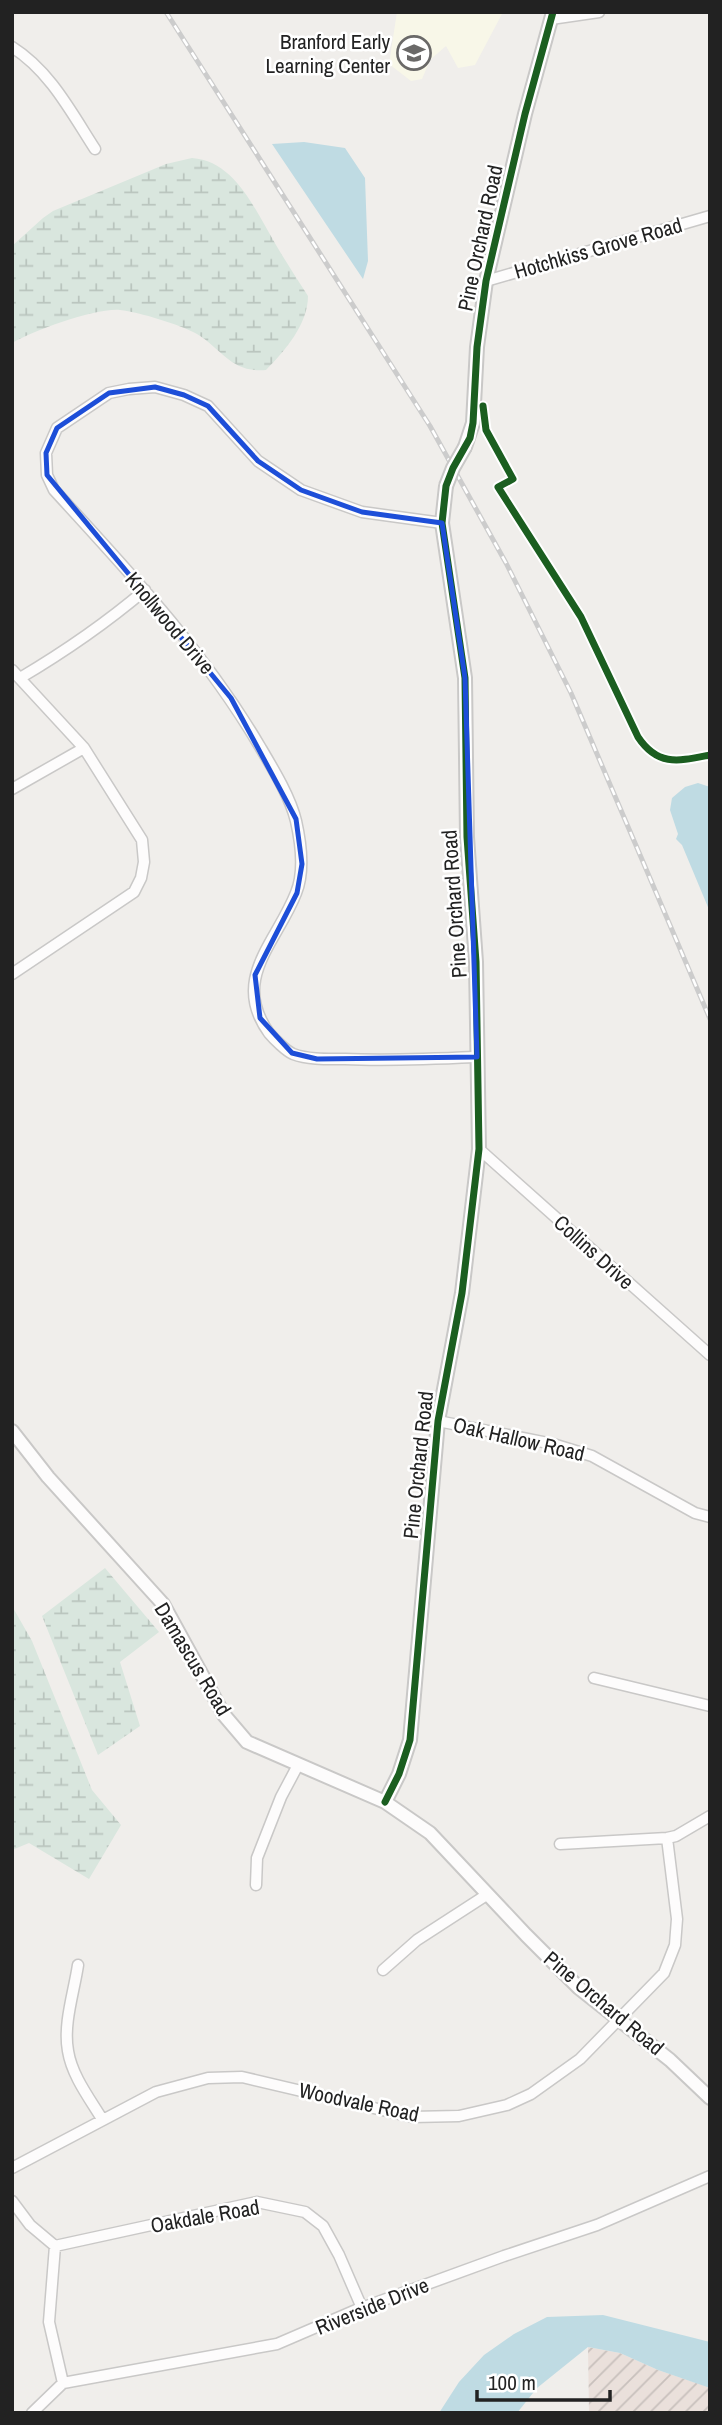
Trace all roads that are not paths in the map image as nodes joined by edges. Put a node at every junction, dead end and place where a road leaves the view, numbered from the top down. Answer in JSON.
{"nodes":[{"id":1,"x":599,"y":12,"type":"edge"},
{"id":2,"x":552,"y":16,"type":"edge"},
{"id":3,"x":12,"y":47,"type":"edge"},
{"id":4,"x":95,"y":149,"type":"dead end"},
{"id":5,"x":710,"y":216,"type":"edge"},
{"id":6,"x":486,"y":281,"type":"junction"},
{"id":7,"x":442,"y":523,"type":"junction"},
{"id":8,"x":145,"y":590,"type":"junction"},
{"id":9,"x":12,"y":670,"type":"edge"},
{"id":10,"x":20,"y":678,"type":"junction"},
{"id":11,"x":84,"y":748,"type":"junction"},
{"id":12,"x":12,"y":789,"type":"edge"},
{"id":13,"x":12,"y":974,"type":"edge"},
{"id":14,"x":478,"y":1057,"type":"junction"},
{"id":15,"x":479,"y":1150,"type":"junction"},
{"id":16,"x":710,"y":1356,"type":"edge"},
{"id":17,"x":438,"y":1421,"type":"junction"},
{"id":18,"x":12,"y":1432,"type":"edge"},
{"id":19,"x":710,"y":1517,"type":"edge"},
{"id":20,"x":594,"y":1678,"type":"dead end"},
{"id":21,"x":710,"y":1706,"type":"edge"},
{"id":22,"x":298,"y":1765,"type":"junction"},
{"id":23,"x":385,"y":1802,"type":"junction"},
{"id":24,"x":710,"y":1816,"type":"edge"},
{"id":25,"x":667,"y":1838,"type":"junction"},
{"id":26,"x":560,"y":1844,"type":"dead end"},
{"id":27,"x":257,"y":1885,"type":"dead end"},
{"id":28,"x":488,"y":1894,"type":"junction"},
{"id":29,"x":78,"y":1965,"type":"dead end"},
{"id":30,"x":383,"y":1970,"type":"dead end"},
{"id":31,"x":620,"y":2018,"type":"junction"},
{"id":32,"x":710,"y":2098,"type":"edge"},
{"id":33,"x":102,"y":2119,"type":"junction"},
{"id":34,"x":12,"y":2168,"type":"edge"},
{"id":35,"x":710,"y":2176,"type":"edge"},
{"id":36,"x":12,"y":2201,"type":"edge"},
{"id":37,"x":55,"y":2246,"type":"junction"},
{"id":38,"x":362,"y":2308,"type":"junction"},
{"id":39,"x":63,"y":2383,"type":"junction"},
{"id":40,"x":32,"y":2413,"type":"edge"}],
"edges":[{"from":1,"to":2,"type":"street"},
{"from":2,"to":6,"type":"street","name":"Pine Orchard Road"},
{"from":3,"to":4,"type":"street"},
{"from":5,"to":6,"type":"street","name":"Hotchkiss Grove Road"},
{"from":6,"to":7,"type":"street","name":"Pine Orchard Road","bridge":true},
{"from":7,"to":8,"type":"street","name":"Knollwood Drive"},
{"from":7,"to":14,"type":"street","name":"Pine Orchard Road"},
{"from":8,"to":10,"type":"street"},
{"from":8,"to":14,"type":"street","name":"Knollwood Drive"},
{"from":9,"to":10,"type":"street"},
{"from":10,"to":11,"type":"street"},
{"from":11,"to":12,"type":"street"},
{"from":11,"to":13,"type":"street"},
{"from":14,"to":15,"type":"street","name":"Pine Orchard Road"},
{"from":15,"to":16,"type":"street","name":"Collins Drive"},
{"from":15,"to":17,"type":"street","name":"Pine Orchard Road"},
{"from":17,"to":19,"type":"street","name":"Oak Hallow Road"},
{"from":17,"to":23,"type":"street","name":"Pine Orchard Road"},
{"from":18,"to":22,"type":"street","name":"Damascus Road"},
{"from":20,"to":21,"type":"street"},
{"from":22,"to":23,"type":"street","name":"Damascus Road"},
{"from":22,"to":27,"type":"street"},
{"from":23,"to":28,"type":"street","name":"Pine Orchard Road"},
{"from":24,"to":25,"type":"street"},
{"from":25,"to":26,"type":"street"},
{"from":25,"to":31,"type":"street","name":"Woodvale Road"},
{"from":28,"to":30,"type":"street"},
{"from":28,"to":31,"type":"street","name":"Pine Orchard Road"},
{"from":29,"to":33,"type":"street"},
{"from":31,"to":32,"type":"street","name":"Pine Orchard Road"},
{"from":31,"to":33,"type":"street","name":"Woodvale Road"},
{"from":33,"to":34,"type":"street","name":"Woodvale Road"},
{"from":35,"to":38,"type":"street","name":"Riverside Drive"},
{"from":36,"to":37,"type":"street"},
{"from":37,"to":38,"type":"street","name":"Oakdale Road"},
{"from":37,"to":39,"type":"street"},
{"from":38,"to":39,"type":"street","name":"Riverside Drive"},
{"from":39,"to":40,"type":"street"}]}
